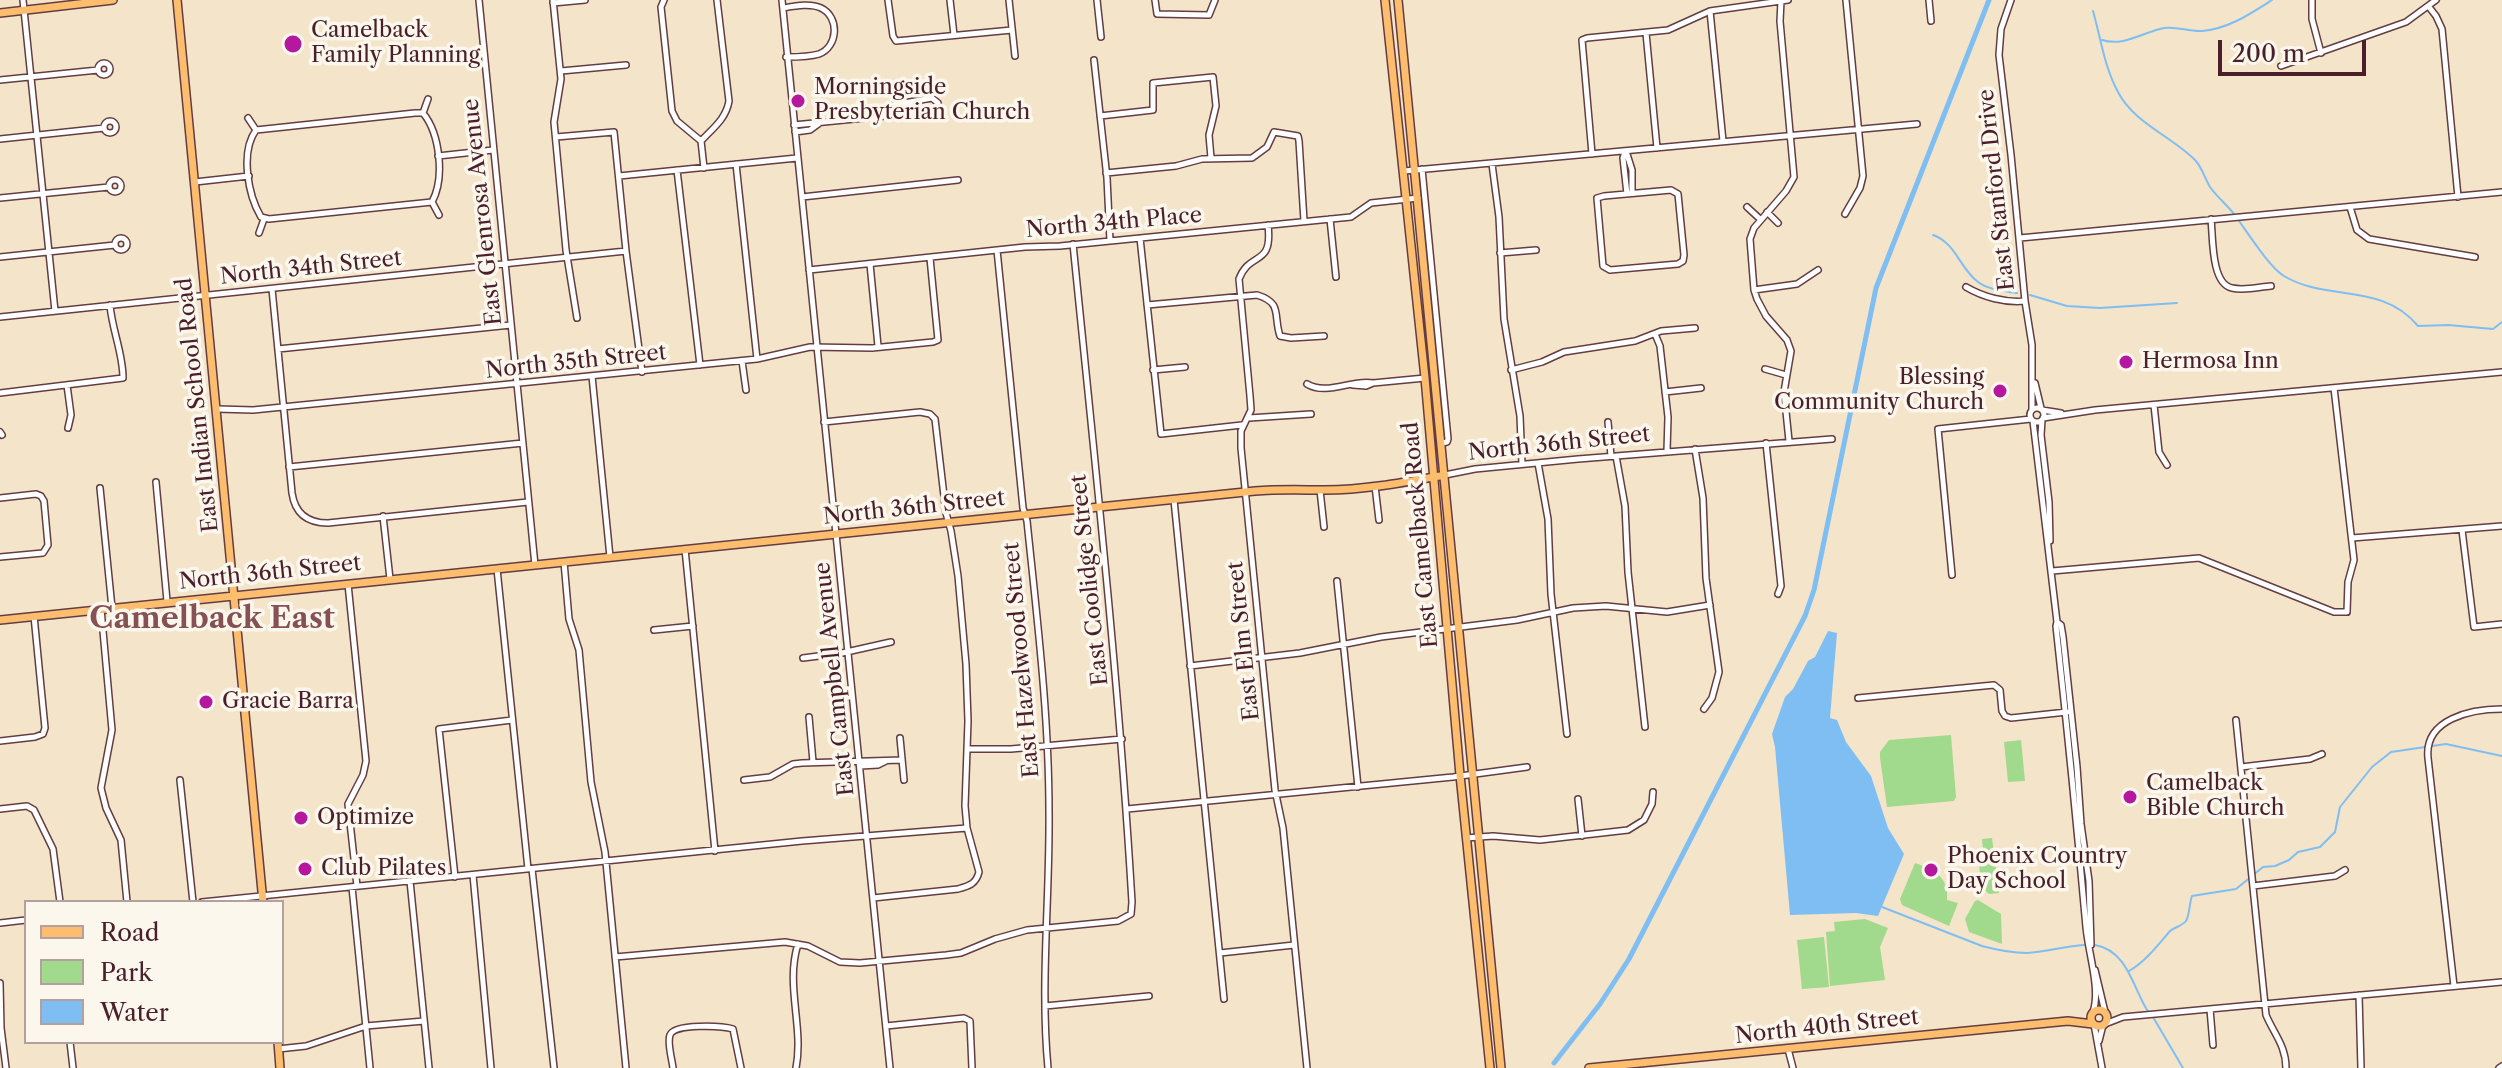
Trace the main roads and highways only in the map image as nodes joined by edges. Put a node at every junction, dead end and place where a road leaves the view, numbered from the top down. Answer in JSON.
{"nodes":[{"id":1,"x":113,"y":0,"type":"edge"},
{"id":2,"x":177,"y":0,"type":"edge"},
{"id":3,"x":1385,"y":0,"type":"edge"},
{"id":4,"x":1398,"y":0,"type":"edge"},
{"id":5,"x":0,"y":13,"type":"edge"},
{"id":6,"x":1405,"y":63,"type":"junction"},
{"id":7,"x":1392,"y":64,"type":"junction"},
{"id":8,"x":1433,"y":322,"type":"junction"},
{"id":9,"x":1420,"y":324,"type":"junction"},
{"id":10,"x":1445,"y":475,"type":"junction"},
{"id":11,"x":1434,"y":477,"type":"junction"},
{"id":12,"x":233,"y":595,"type":"junction"},
{"id":13,"x":0,"y":620,"type":"edge"},
{"id":14,"x":263,"y":899,"type":"edge"},
{"id":15,"x":1477,"y":939,"type":"junction"},
{"id":16,"x":1488,"y":939,"type":"junction"},
{"id":17,"x":2093,"y":1013,"type":"junction"},
{"id":18,"x":2068,"y":1021,"type":"junction"},
{"id":19,"x":2099,"y":1024,"type":"junction"},
{"id":20,"x":278,"y":1046,"type":"edge"},
{"id":21,"x":280,"y":1068,"type":"edge"},
{"id":22,"x":1490,"y":1068,"type":"edge"},
{"id":23,"x":1501,"y":1068,"type":"edge"},
{"id":24,"x":1589,"y":1068,"type":"edge"}],
"edges":[{"from":1,"to":5,"type":"main road"},
{"from":2,"to":12,"type":"main road","name":"East Indian School Road"},
{"from":3,"to":7,"type":"main road","name":"East Camelback Road"},
{"from":4,"to":6,"type":"main road","name":"East Camelback Road"},
{"from":6,"to":7,"type":"main road"},
{"from":6,"to":8,"type":"main road","name":"East Camelback Road"},
{"from":7,"to":9,"type":"main road","name":"East Camelback Road"},
{"from":8,"to":9,"type":"main road"},
{"from":8,"to":10,"type":"main road","name":"East Camelback Road"},
{"from":9,"to":11,"type":"main road","name":"East Camelback Road"},
{"from":10,"to":11,"type":"main road","name":"North 36th Street"},
{"from":10,"to":16,"type":"main road","name":"East Camelback Road"},
{"from":11,"to":12,"type":"main road","name":"North 36th Street"},
{"from":11,"to":15,"type":"main road","name":"East Camelback Road"},
{"from":12,"to":13,"type":"main road","name":"North 36th Street"},
{"from":12,"to":14,"type":"main road","name":"East Indian School Road"},
{"from":15,"to":16,"type":"main road"},
{"from":15,"to":22,"type":"main road","name":"East Camelback Road"},
{"from":16,"to":23,"type":"main road","name":"East Camelback Road"},
{"from":17,"to":18,"type":"main road","name":"North 40th Street"},
{"from":17,"to":19,"type":"main road"},
{"from":17,"to":19,"type":"main road","name":"North 40th Street"},
{"from":18,"to":19,"type":"main road","name":"North 40th Street"},
{"from":18,"to":24,"type":"main road","name":"North 40th Street"},
{"from":20,"to":21,"type":"main road"}]}
